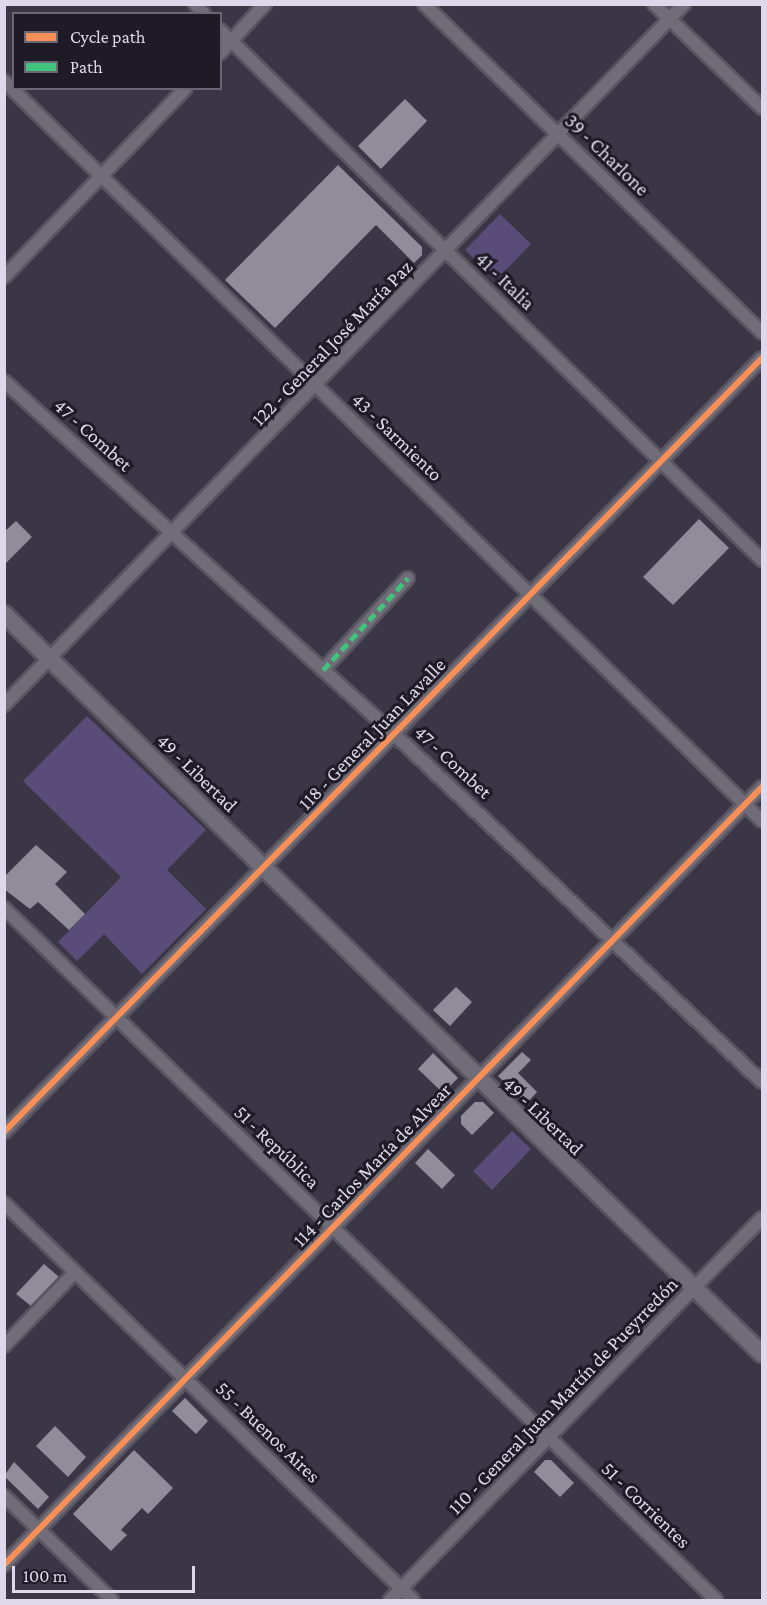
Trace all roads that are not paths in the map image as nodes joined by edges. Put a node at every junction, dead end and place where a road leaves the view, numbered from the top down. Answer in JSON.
{"nodes":[{"id":1,"x":265,"y":4,"type":"edge"},
{"id":2,"x":424,"y":4,"type":"edge"},
{"id":3,"x":654,"y":4,"type":"edge"},
{"id":4,"x":684,"y":4,"type":"edge"},
{"id":5,"x":670,"y":20,"type":"junction"},
{"id":6,"x":222,"y":32,"type":"edge"},
{"id":7,"x":232,"y":41,"type":"junction"},
{"id":8,"x":222,"y":51,"type":"edge"},
{"id":9,"x":13,"y":90,"type":"edge"},
{"id":10,"x":184,"y":90,"type":"edge"},
{"id":11,"x":762,"y":108,"type":"edge"},
{"id":12,"x":560,"y":137,"type":"junction"},
{"id":13,"x":103,"y":176,"type":"junction"},
{"id":14,"x":447,"y":251,"type":"junction"},
{"id":15,"x":4,"y":277,"type":"edge"},
{"id":16,"x":762,"y":333,"type":"edge"},
{"id":17,"x":762,"y":358,"type":"edge"},
{"id":18,"x":4,"y":381,"type":"edge"},
{"id":19,"x":317,"y":386,"type":"junction"},
{"id":20,"x":661,"y":462,"type":"junction"},
{"id":21,"x":173,"y":534,"type":"junction"},
{"id":22,"x":762,"y":560,"type":"edge"},
{"id":23,"x":408,"y":578,"type":"dead end"},
{"id":24,"x":531,"y":595,"type":"junction"},
{"id":25,"x":4,"y":614,"type":"edge"},
{"id":26,"x":51,"y":660,"type":"junction"},
{"id":27,"x":323,"y":670,"type":"junction"},
{"id":28,"x":4,"y":705,"type":"edge"},
{"id":29,"x":394,"y":734,"type":"junction"},
{"id":30,"x":762,"y":787,"type":"edge"},
{"id":31,"x":746,"y":804,"type":"junction"},
{"id":32,"x":762,"y":821,"type":"edge"},
{"id":33,"x":264,"y":867,"type":"junction"},
{"id":34,"x":4,"y":908,"type":"edge"},
{"id":35,"x":614,"y":939,"type":"junction"},
{"id":36,"x":118,"y":1019,"type":"junction"},
{"id":37,"x":480,"y":1078,"type":"junction"},
{"id":38,"x":762,"y":1082,"type":"edge"},
{"id":39,"x":4,"y":1132,"type":"edge"},
{"id":40,"x":4,"y":1203,"type":"edge"},
{"id":41,"x":762,"y":1218,"type":"edge"},
{"id":42,"x":333,"y":1228,"type":"junction"},
{"id":43,"x":74,"y":1273,"type":"junction"},
{"id":44,"x":695,"y":1288,"type":"junction"},
{"id":45,"x":4,"y":1346,"type":"edge"},
{"id":46,"x":762,"y":1354,"type":"edge"},
{"id":47,"x":186,"y":1379,"type":"junction"},
{"id":48,"x":548,"y":1439,"type":"junction"},
{"id":49,"x":4,"y":1496,"type":"edge"},
{"id":50,"x":39,"y":1530,"type":"junction"},
{"id":51,"x":4,"y":1565,"type":"edge"},
{"id":52,"x":401,"y":1589,"type":"junction"},
{"id":53,"x":112,"y":1600,"type":"edge"},
{"id":54,"x":390,"y":1600,"type":"edge"},
{"id":55,"x":413,"y":1600,"type":"edge"},
{"id":56,"x":716,"y":1600,"type":"edge"}],
"edges":[{"from":1,"to":7,"type":"street"},
{"from":2,"to":12,"type":"street","name":"39 - Charlone"},
{"from":3,"to":5,"type":"street"},
{"from":4,"to":5,"type":"street","name":"122 - General José María Paz"},
{"from":5,"to":11,"type":"street"},
{"from":5,"to":12,"type":"street","name":"122 - General José María Paz"},
{"from":6,"to":7,"type":"street","name":"41 - Italia"},
{"from":7,"to":8,"type":"street"},
{"from":7,"to":14,"type":"street","name":"41 - Italia"},
{"from":9,"to":13,"type":"street","name":"43 - Sarmiento"},
{"from":10,"to":13,"type":"street"},
{"from":12,"to":14,"type":"street","name":"122 - General José María Paz"},
{"from":12,"to":16,"type":"street","name":"39 - Charlone"},
{"from":13,"to":15,"type":"street"},
{"from":13,"to":19,"type":"street","name":"43 - Sarmiento"},
{"from":14,"to":19,"type":"street","name":"122 - General José María Paz"},
{"from":14,"to":20,"type":"street","name":"41 - Italia"},
{"from":17,"to":20,"type":"street","name":"118 - General Juan Lavalle"},
{"from":18,"to":21,"type":"street","name":"47 - Combet"},
{"from":19,"to":21,"type":"street","name":"122 - General José María Paz"},
{"from":19,"to":24,"type":"street","name":"43 - Sarmiento"},
{"from":20,"to":22,"type":"street","name":"41 - Italia"},
{"from":20,"to":24,"type":"street","name":"118 - General Juan Lavalle"},
{"from":21,"to":26,"type":"street","name":"122 - General José María Paz"},
{"from":21,"to":27,"type":"street","name":"47 - Combet"},
{"from":23,"to":27,"type":"street"},
{"from":24,"to":29,"type":"street","name":"118 - General Juan Lavalle"},
{"from":24,"to":31,"type":"street","name":"43 - Sarmiento"},
{"from":25,"to":26,"type":"street","name":"49 - Libertad"},
{"from":26,"to":28,"type":"street","name":"122 - General José María Paz"},
{"from":26,"to":33,"type":"street","name":"49 - Libertad"},
{"from":27,"to":29,"type":"street","name":"47 - Combet"},
{"from":29,"to":33,"type":"street","name":"118 - General Juan Lavalle"},
{"from":29,"to":35,"type":"street","name":"47 - Combet"},
{"from":30,"to":31,"type":"street","name":"114 - Carlos María de Alvear"},
{"from":31,"to":32,"type":"street","name":"43 - Sarmiento"},
{"from":31,"to":35,"type":"street","name":"114 - Carlos María de Alvear"},
{"from":33,"to":36,"type":"street","name":"118 - General Juan Lavalle"},
{"from":33,"to":37,"type":"street","name":"49 - Libertad"},
{"from":34,"to":36,"type":"street","name":"51 - República"},
{"from":35,"to":37,"type":"street","name":"114 - Carlos María de Alvear"},
{"from":35,"to":38,"type":"street","name":"47 - Combet"},
{"from":36,"to":39,"type":"street","name":"118 - General Juan Lavalle"},
{"from":36,"to":42,"type":"street","name":"51 - República"},
{"from":37,"to":42,"type":"street","name":"114 - Carlos María de Alvear"},
{"from":37,"to":44,"type":"street","name":"49 - Libertad"},
{"from":40,"to":43,"type":"street","name":"55 - Buenos Aires"},
{"from":41,"to":44,"type":"street","name":"110 - General Juan Martín de Pueyrredón"},
{"from":42,"to":47,"type":"street","name":"114 - Carlos María de Alvear"},
{"from":42,"to":48,"type":"street","name":"51 - República"},
{"from":43,"to":45,"type":"street"},
{"from":43,"to":47,"type":"street","name":"55 - Buenos Aires"},
{"from":44,"to":46,"type":"street","name":"49 - Libertad"},
{"from":44,"to":48,"type":"street","name":"110 - General Juan Martín de Pueyrredón"},
{"from":47,"to":50,"type":"street","name":"114 - Carlos María de Alvear"},
{"from":47,"to":52,"type":"street","name":"55 - Buenos Aires"},
{"from":48,"to":52,"type":"street","name":"110 - General Juan Martín de Pueyrredón"},
{"from":48,"to":56,"type":"street","name":"51 - Corrientes"},
{"from":49,"to":50,"type":"street"},
{"from":50,"to":51,"type":"street","name":"114 - Carlos María de Alvear"},
{"from":50,"to":53,"type":"street"},
{"from":52,"to":54,"type":"street","name":"110 - General Juan Martín de Pueyrredón"},
{"from":52,"to":55,"type":"street","name":"55 - Buenos Aires"}]}
